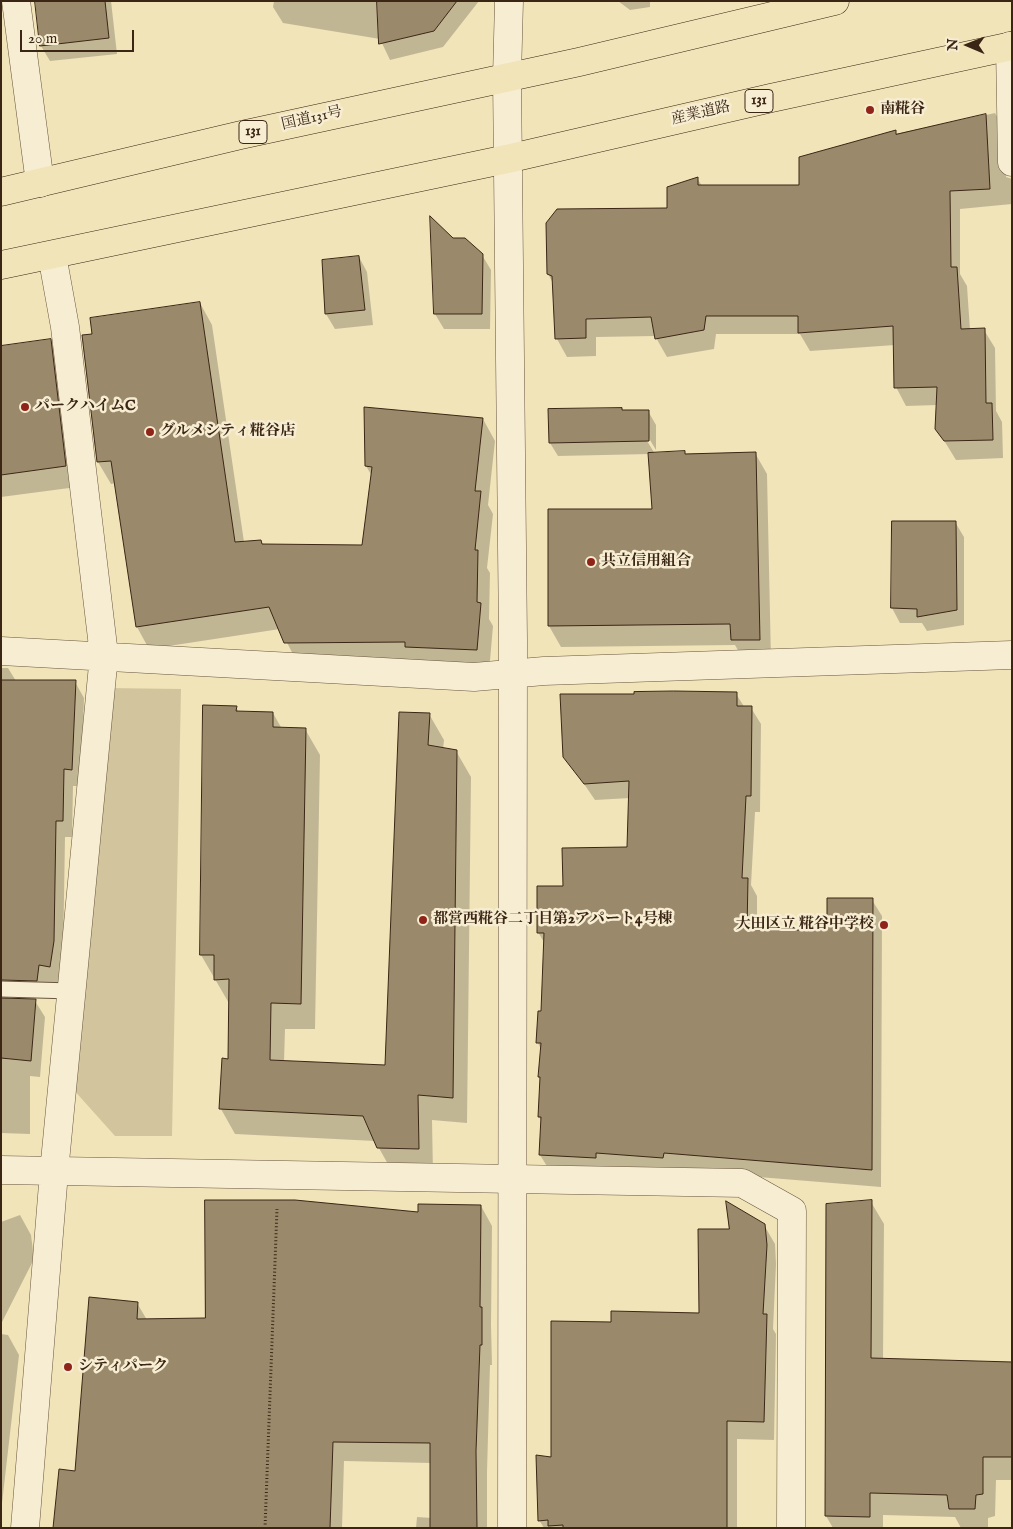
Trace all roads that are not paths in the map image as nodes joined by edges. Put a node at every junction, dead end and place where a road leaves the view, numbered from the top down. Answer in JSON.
{"nodes":[{"id":1,"x":16,"y":1,"type":"edge"},
{"id":2,"x":509,"y":1,"type":"edge"},
{"id":3,"x":835,"y":1,"type":"edge"},
{"id":4,"x":1011,"y":46,"type":"edge"},
{"id":5,"x":507,"y":77,"type":"junction"},
{"id":6,"x":507,"y":159,"type":"junction"},
{"id":7,"x":1012,"y":162,"type":"edge"},
{"id":8,"x":40,"y":183,"type":"junction"},
{"id":9,"x":1,"y":192,"type":"edge"},
{"id":10,"x":52,"y":254,"type":"junction"},
{"id":11,"x":1,"y":265,"type":"edge"},
{"id":12,"x":1,"y":651,"type":"edge"},
{"id":13,"x":104,"y":655,"type":"junction"},
{"id":14,"x":1012,"y":655,"type":"edge"},
{"id":15,"x":512,"y":674,"type":"junction"},
{"id":16,"x":1,"y":989,"type":"edge"},
{"id":17,"x":72,"y":991,"type":"junction"},
{"id":18,"x":1,"y":1170,"type":"edge"},
{"id":19,"x":54,"y":1172,"type":"junction"},
{"id":20,"x":513,"y":1180,"type":"junction"},
{"id":21,"x":25,"y":1528,"type":"edge"},
{"id":22,"x":512,"y":1528,"type":"edge"},
{"id":23,"x":791,"y":1528,"type":"edge"}],
"edges":[{"from":1,"to":8,"type":"street"},
{"from":2,"to":5,"type":"street"},
{"from":3,"to":5,"type":"highway","number":"131"},
{"from":4,"to":6,"type":"highway","name":"産業道路","number":"131"},
{"from":4,"to":7,"type":"street"},
{"from":5,"to":6,"type":"street"},
{"from":5,"to":8,"type":"highway","name":"国道131号","number":"131"},
{"from":6,"to":10,"type":"highway","number":"131"},
{"from":6,"to":15,"type":"street"},
{"from":8,"to":9,"type":"highway","name":"国道131号","number":"131"},
{"from":10,"to":11,"type":"highway","number":"131"},
{"from":10,"to":13,"type":"street"},
{"from":12,"to":13,"type":"street"},
{"from":13,"to":15,"type":"street"},
{"from":13,"to":17,"type":"street"},
{"from":14,"to":15,"type":"street"},
{"from":15,"to":20,"type":"street"},
{"from":16,"to":17,"type":"lane"},
{"from":17,"to":19,"type":"street"},
{"from":18,"to":19,"type":"street"},
{"from":19,"to":20,"type":"street"},
{"from":19,"to":21,"type":"street"},
{"from":20,"to":22,"type":"street"},
{"from":20,"to":23,"type":"street"}]}
